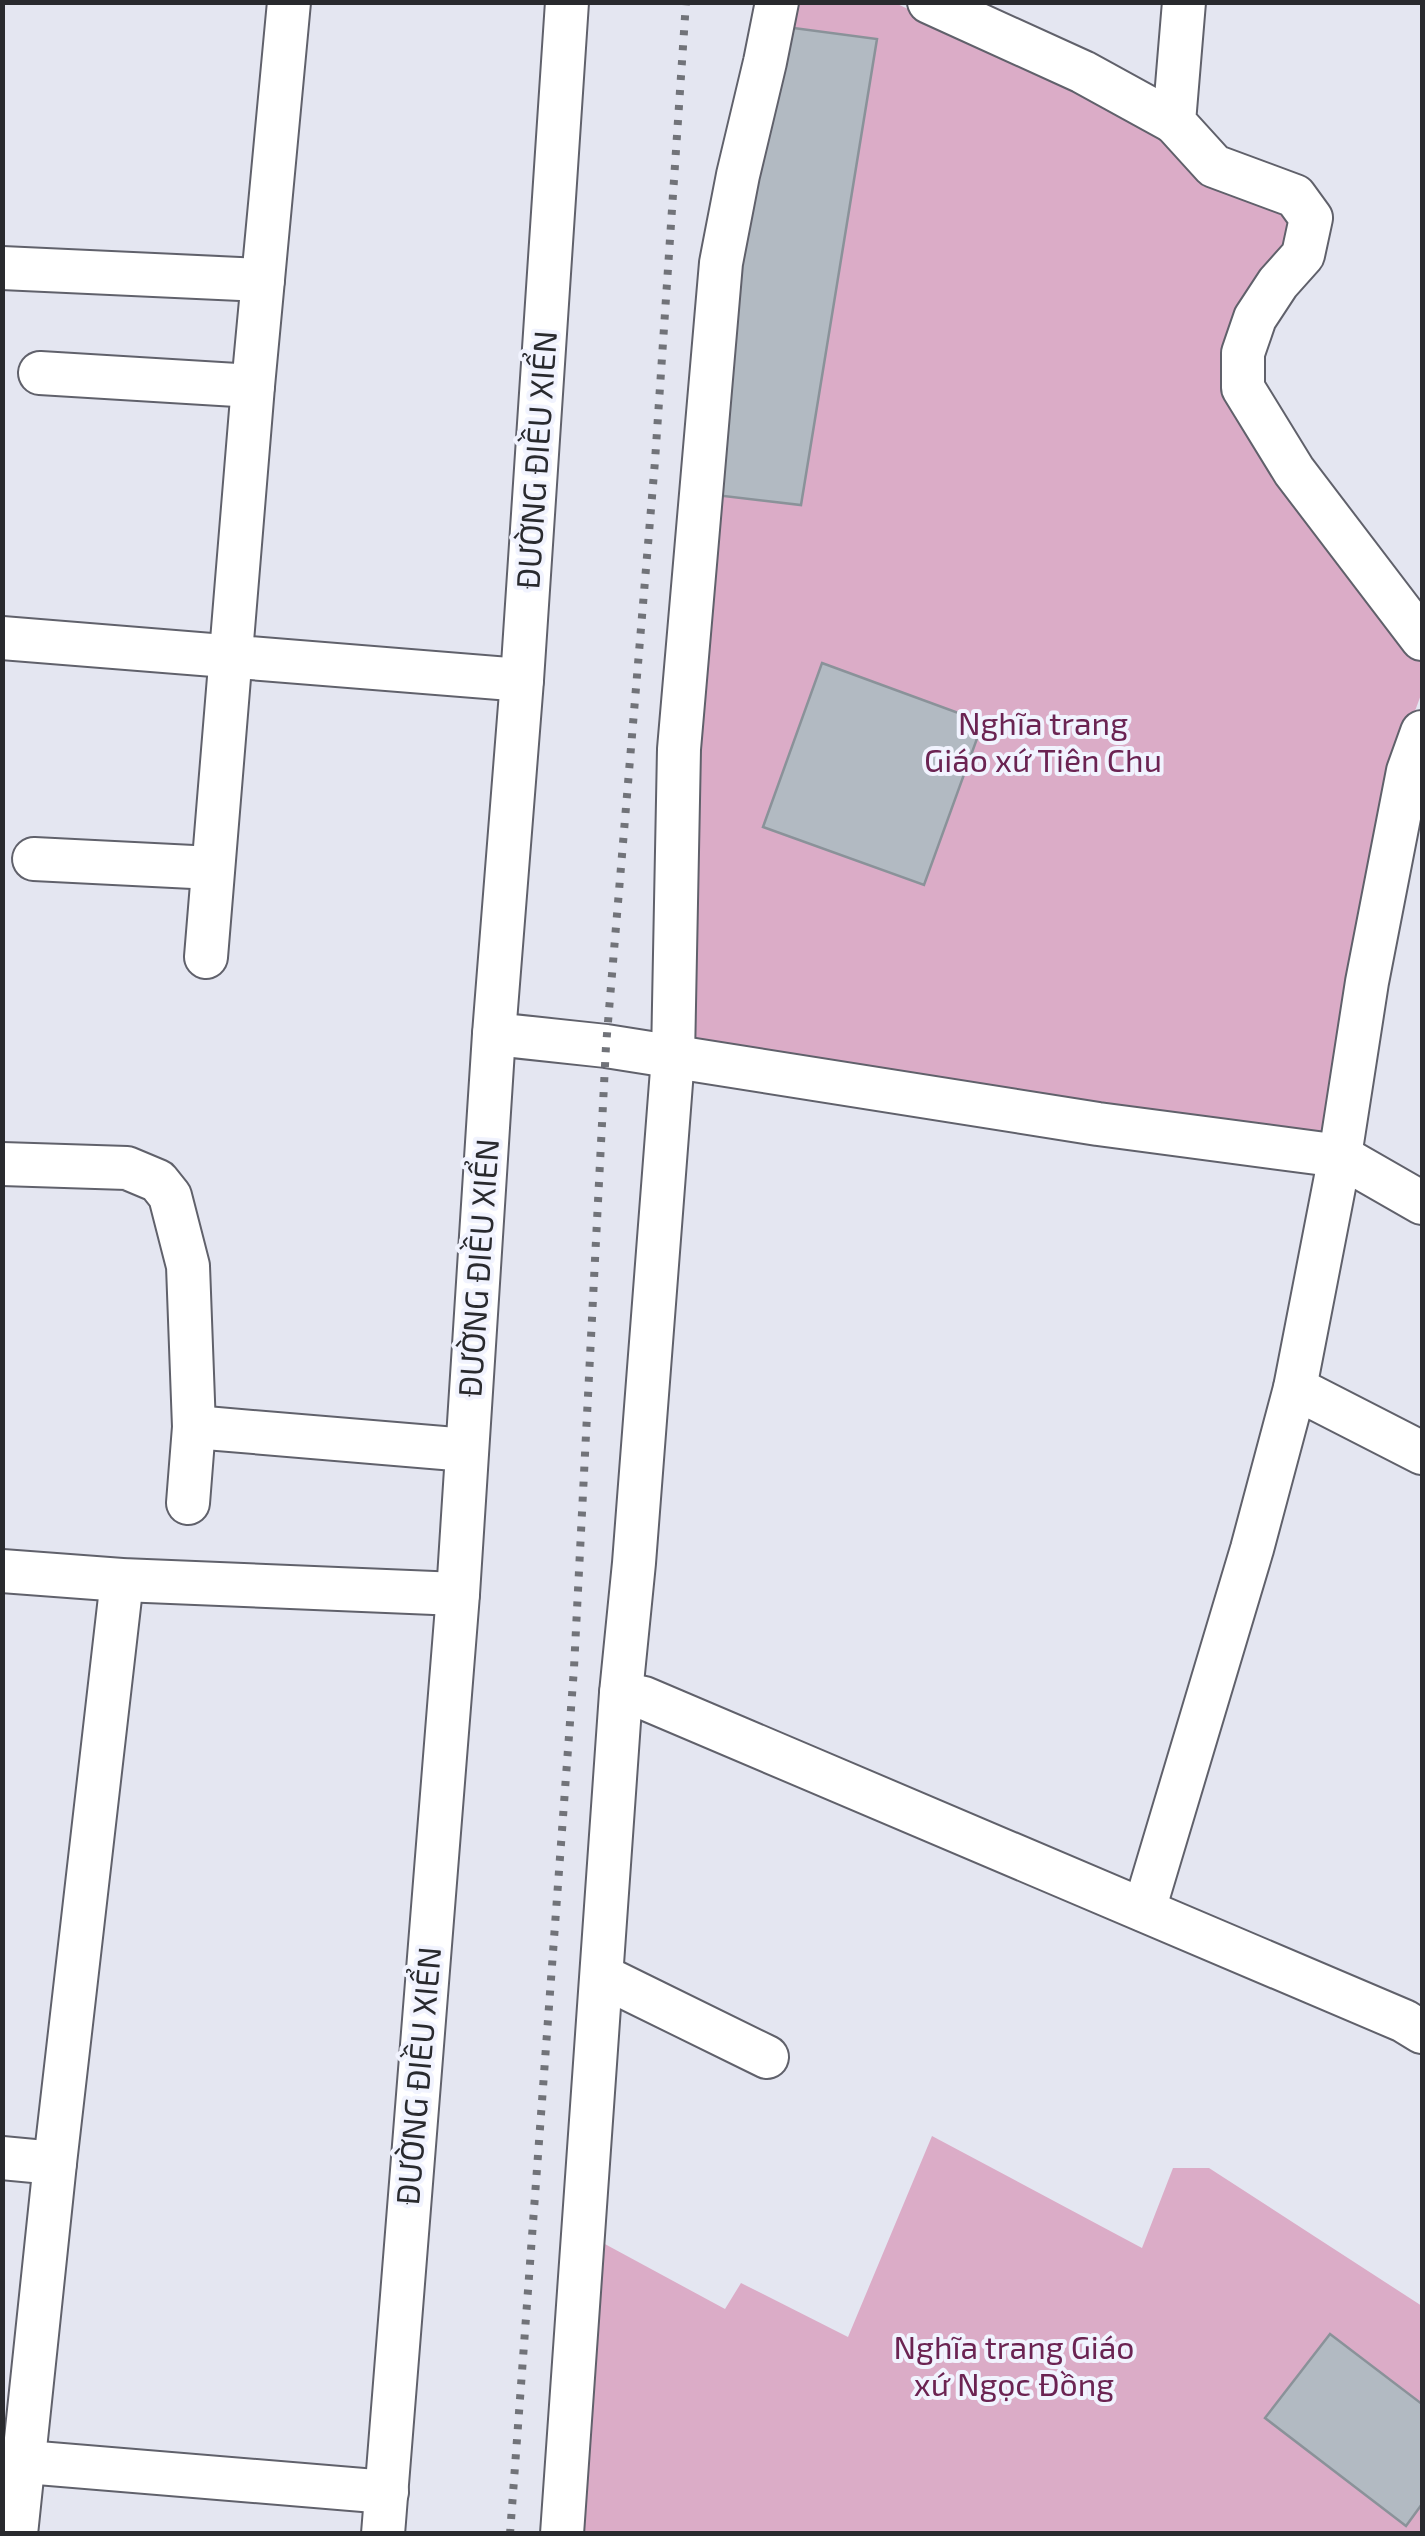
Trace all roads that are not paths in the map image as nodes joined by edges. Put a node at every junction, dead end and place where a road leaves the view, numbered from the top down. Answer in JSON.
{"nodes":[{"id":1,"x":289,"y":2,"type":"edge"},
{"id":2,"x":567,"y":2,"type":"edge"},
{"id":3,"x":777,"y":2,"type":"edge"},
{"id":4,"x":928,"y":2,"type":"edge"},
{"id":5,"x":1184,"y":2,"type":"edge"},
{"id":6,"x":1174,"y":122,"type":"junction"},
{"id":7,"x":2,"y":268,"type":"edge"},
{"id":8,"x":263,"y":280,"type":"junction"},
{"id":9,"x":40,"y":373,"type":"dead end"},
{"id":10,"x":253,"y":386,"type":"junction"},
{"id":11,"x":2,"y":638,"type":"edge"},
{"id":12,"x":1422,"y":638,"type":"edge"},
{"id":13,"x":231,"y":658,"type":"junction"},
{"id":14,"x":522,"y":680,"type":"junction"},
{"id":15,"x":1422,"y":732,"type":"edge"},
{"id":16,"x":34,"y":858,"type":"dead end"},
{"id":17,"x":213,"y":868,"type":"junction"},
{"id":18,"x":206,"y":957,"type":"dead end"},
{"id":19,"x":494,"y":1034,"type":"junction"},
{"id":20,"x":673,"y":1056,"type":"junction"},
{"id":21,"x":1340,"y":1156,"type":"junction"},
{"id":22,"x":2,"y":1164,"type":"edge"},
{"id":23,"x":1422,"y":1203,"type":"edge"},
{"id":24,"x":1295,"y":1388,"type":"junction"},
{"id":25,"x":194,"y":1426,"type":"junction"},
{"id":26,"x":467,"y":1450,"type":"junction"},
{"id":27,"x":1422,"y":1453,"type":"edge"},
{"id":28,"x":188,"y":1502,"type":"dead end"},
{"id":29,"x":2,"y":1571,"type":"edge"},
{"id":30,"x":122,"y":1580,"type":"junction"},
{"id":31,"x":458,"y":1594,"type":"junction"},
{"id":32,"x":621,"y":1693,"type":"junction"},
{"id":33,"x":1144,"y":1910,"type":"junction"},
{"id":34,"x":602,"y":1976,"type":"junction"},
{"id":35,"x":1416,"y":2015,"type":"edge"},
{"id":36,"x":767,"y":2057,"type":"dead end"},
{"id":37,"x":2,"y":2158,"type":"edge"},
{"id":38,"x":55,"y":2163,"type":"junction"},
{"id":39,"x":14,"y":2462,"type":"edge"},
{"id":40,"x":386,"y":2492,"type":"junction"},
{"id":41,"x":16,"y":2534,"type":"edge"},
{"id":42,"x":384,"y":2534,"type":"edge"},
{"id":43,"x":562,"y":2534,"type":"edge"}],
"edges":[{"from":1,"to":8,"type":"street"},
{"from":2,"to":14,"type":"street","name":"ĐƯỜNG ĐIỀU XIỂN"},
{"from":3,"to":20,"type":"street"},
{"from":4,"to":6,"type":"street"},
{"from":5,"to":6,"type":"street"},
{"from":6,"to":12,"type":"street"},
{"from":7,"to":8,"type":"street"},
{"from":8,"to":10,"type":"street"},
{"from":9,"to":10,"type":"street"},
{"from":10,"to":13,"type":"street"},
{"from":11,"to":13,"type":"street"},
{"from":13,"to":14,"type":"street"},
{"from":13,"to":17,"type":"street"},
{"from":14,"to":19,"type":"street","name":"ĐƯỜNG ĐIỀU XIỂN"},
{"from":15,"to":21,"type":"street"},
{"from":16,"to":17,"type":"street"},
{"from":17,"to":18,"type":"street"},
{"from":19,"to":20,"type":"street"},
{"from":19,"to":26,"type":"street","name":"ĐƯỜNG ĐIỀU XIỂN"},
{"from":20,"to":21,"type":"street"},
{"from":20,"to":32,"type":"street"},
{"from":21,"to":23,"type":"street"},
{"from":21,"to":24,"type":"street"},
{"from":22,"to":25,"type":"street"},
{"from":24,"to":27,"type":"street"},
{"from":24,"to":33,"type":"street"},
{"from":25,"to":26,"type":"street"},
{"from":25,"to":28,"type":"street"},
{"from":26,"to":31,"type":"street","name":"ĐƯỜNG ĐIỀU XIỂN"},
{"from":29,"to":30,"type":"street"},
{"from":30,"to":31,"type":"street"},
{"from":30,"to":38,"type":"street"},
{"from":31,"to":40,"type":"street","name":"ĐƯỜNG ĐIỀU XIỂN"},
{"from":32,"to":33,"type":"street"},
{"from":32,"to":34,"type":"street"},
{"from":33,"to":35,"type":"street"},
{"from":34,"to":36,"type":"street"},
{"from":34,"to":43,"type":"street"},
{"from":37,"to":38,"type":"street"},
{"from":38,"to":39,"type":"street"},
{"from":39,"to":40,"type":"street"},
{"from":39,"to":41,"type":"street"},
{"from":40,"to":42,"type":"street","name":"ĐƯỜNG ĐIỀU XIỂN"}]}
